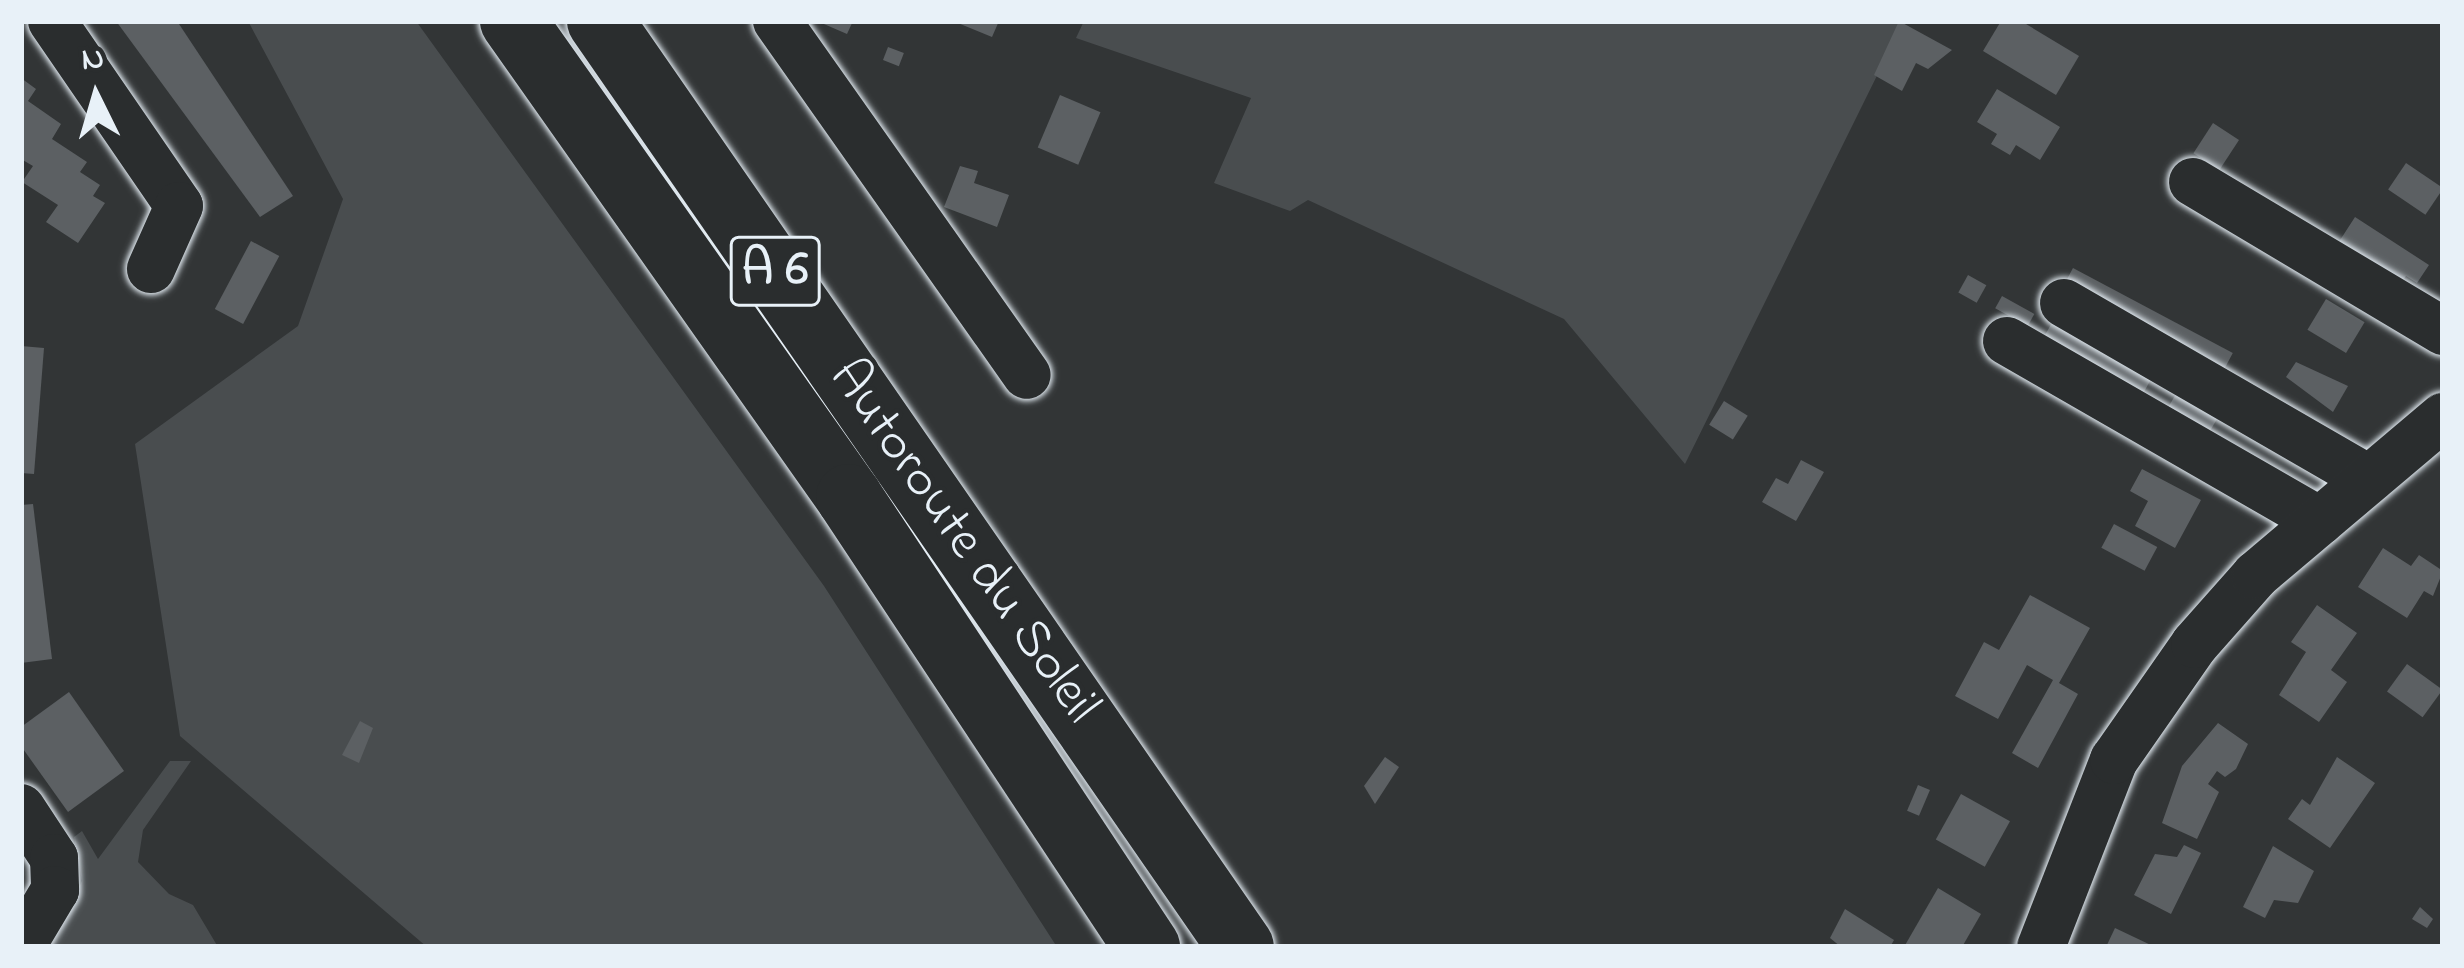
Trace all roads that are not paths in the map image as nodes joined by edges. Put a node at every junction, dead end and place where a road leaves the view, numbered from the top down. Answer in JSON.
{"nodes":[{"id":1,"x":52,"y":21,"type":"edge"},
{"id":2,"x":513,"y":21,"type":"edge"},
{"id":3,"x":600,"y":21,"type":"edge"},
{"id":4,"x":777,"y":21,"type":"edge"},
{"id":5,"x":2193,"y":182,"type":"dead end"},
{"id":6,"x":152,"y":269,"type":"dead end"},
{"id":7,"x":2064,"y":302,"type":"dead end"},
{"id":8,"x":2443,"y":331,"type":"edge"},
{"id":9,"x":2008,"y":341,"type":"dead end"},
{"id":10,"x":1027,"y":375,"type":"dead end"},
{"id":11,"x":2443,"y":417,"type":"edge"},
{"id":12,"x":2369,"y":479,"type":"junction"},
{"id":13,"x":2320,"y":521,"type":"junction"},
{"id":14,"x":33,"y":823,"type":"edge"},
{"id":15,"x":21,"y":946,"type":"edge"},
{"id":16,"x":1147,"y":947,"type":"edge"},
{"id":17,"x":1241,"y":947,"type":"edge"},
{"id":18,"x":2041,"y":947,"type":"edge"}],
"edges":[{"from":1,"to":6,"type":"street"},
{"from":2,"to":16,"type":"highway","name":"Autoroute du Soleil","number":"A 6"},
{"from":3,"to":17,"type":"highway","name":"Autoroute du Soleil","number":"A 6"},
{"from":4,"to":10,"type":"street"},
{"from":5,"to":8,"type":"street"},
{"from":7,"to":12,"type":"street"},
{"from":9,"to":13,"type":"street"},
{"from":11,"to":12,"type":"street"},
{"from":12,"to":13,"type":"street"},
{"from":13,"to":18,"type":"street"},
{"from":14,"to":15,"type":"street"}]}
